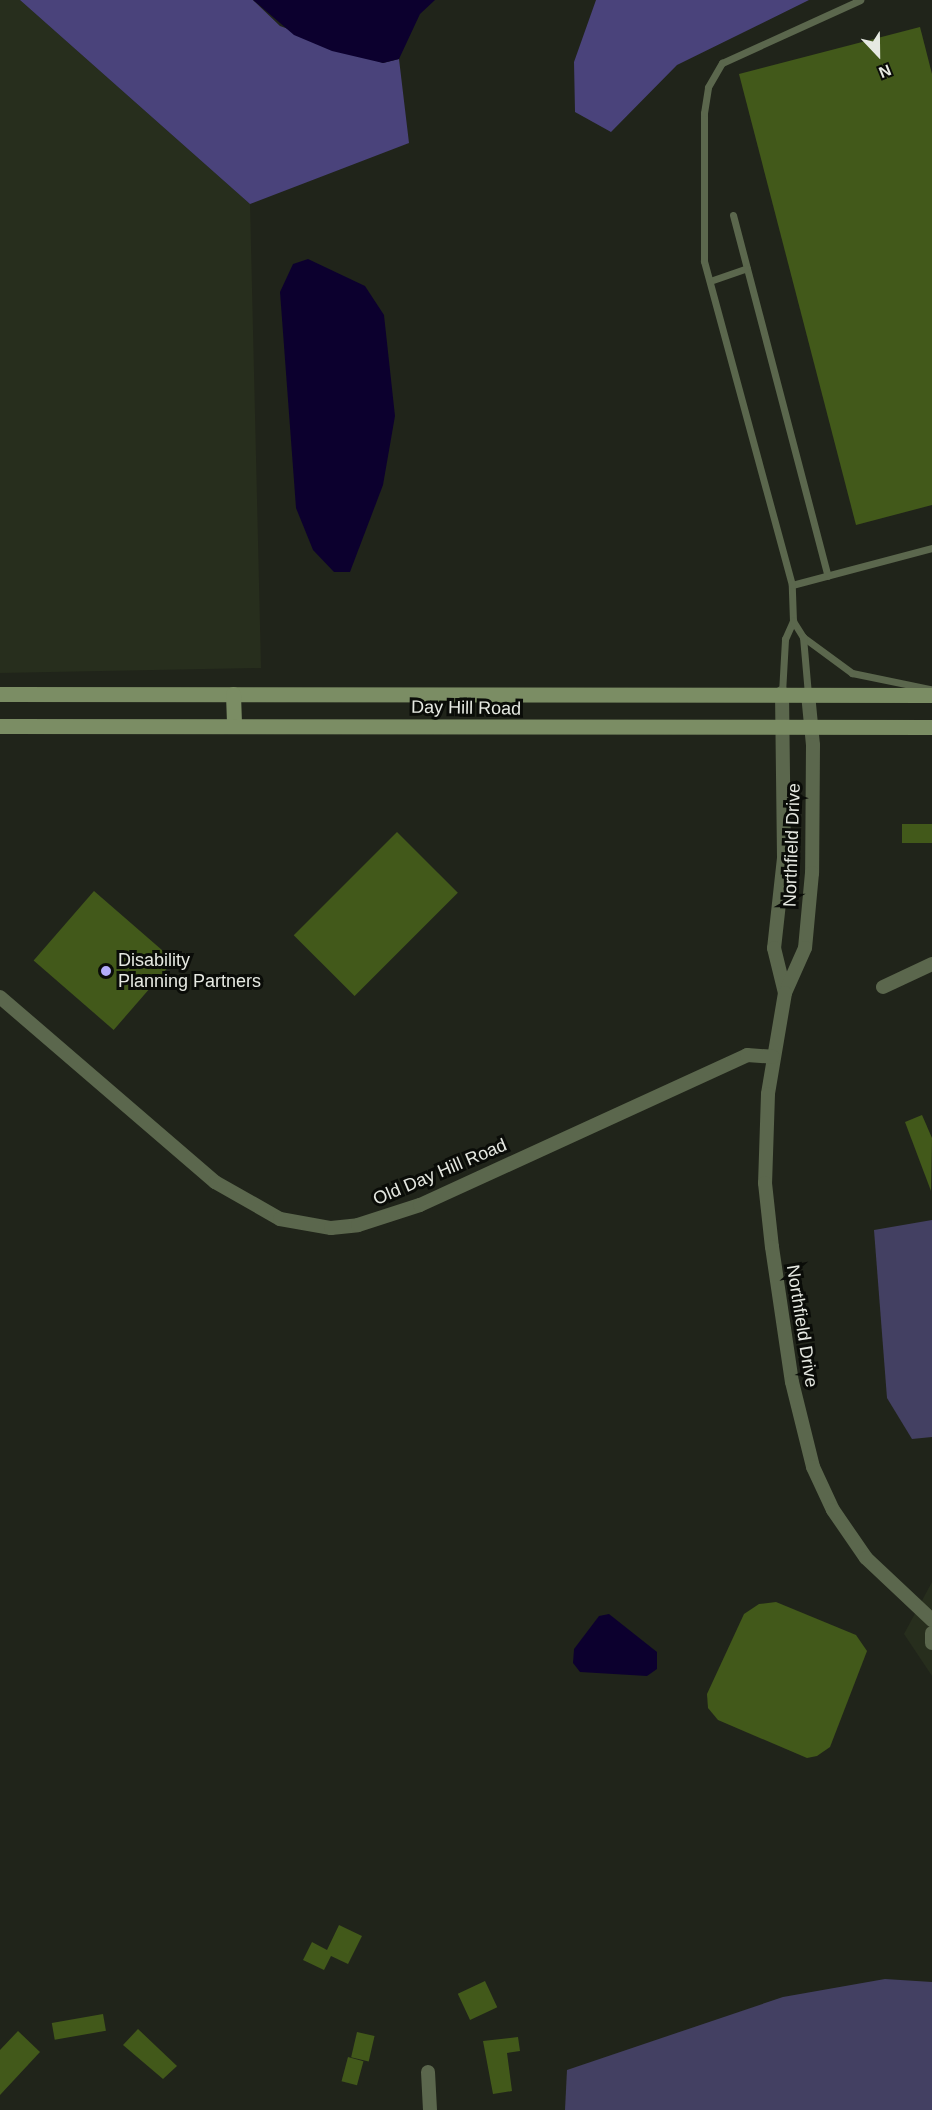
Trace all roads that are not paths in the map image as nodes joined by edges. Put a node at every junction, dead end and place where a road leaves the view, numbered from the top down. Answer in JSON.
{"nodes":[{"id":1,"x":860,"y":0,"type":"edge"},
{"id":2,"x":733,"y":215,"type":"dead end"},
{"id":3,"x":747,"y":268,"type":"junction"},
{"id":4,"x":710,"y":281,"type":"junction"},
{"id":5,"x":932,"y":548,"type":"edge"},
{"id":6,"x":828,"y":576,"type":"junction"},
{"id":7,"x":792,"y":585,"type":"junction"},
{"id":8,"x":793,"y":621,"type":"junction"},
{"id":9,"x":803,"y":637,"type":"junction"},
{"id":10,"x":932,"y":690,"type":"edge"},
{"id":11,"x":782,"y":693,"type":"junction"},
{"id":12,"x":0,"y":694,"type":"edge"},
{"id":13,"x":233,"y":694,"type":"junction"},
{"id":14,"x":808,"y":694,"type":"junction"},
{"id":15,"x":932,"y":694,"type":"edge"},
{"id":16,"x":0,"y":726,"type":"edge"},
{"id":17,"x":234,"y":726,"type":"junction"},
{"id":18,"x":782,"y":727,"type":"junction"},
{"id":19,"x":812,"y":727,"type":"junction"},
{"id":20,"x":932,"y":727,"type":"edge"},
{"id":21,"x":932,"y":964,"type":"edge"},
{"id":22,"x":883,"y":987,"type":"dead end"},
{"id":23,"x":785,"y":993,"type":"junction"},
{"id":24,"x":0,"y":997,"type":"edge"},
{"id":25,"x":772,"y":1056,"type":"junction"},
{"id":26,"x":932,"y":1620,"type":"edge"},
{"id":27,"x":932,"y":1633,"type":"edge"},
{"id":28,"x":932,"y":1643,"type":"edge"},
{"id":29,"x":428,"y":2072,"type":"dead end"},
{"id":30,"x":430,"y":2110,"type":"edge"}],
"edges":[{"from":1,"to":4,"type":"lane"},
{"from":2,"to":3,"type":"lane"},
{"from":3,"to":4,"type":"lane"},
{"from":3,"to":6,"type":"lane"},
{"from":4,"to":7,"type":"lane"},
{"from":5,"to":6,"type":"lane"},
{"from":6,"to":7,"type":"lane"},
{"from":7,"to":8,"type":"lane"},
{"from":8,"to":9,"type":"lane"},
{"from":8,"to":11,"type":"lane"},
{"from":9,"to":10,"type":"lane"},
{"from":9,"to":14,"type":"lane"},
{"from":11,"to":13,"type":"main road","name":"Day Hill Road"},
{"from":11,"to":14,"type":"main road","name":"Day Hill Road"},
{"from":11,"to":18,"type":"street","name":"Northfield Drive"},
{"from":12,"to":13,"type":"main road","name":"Day Hill Road"},
{"from":13,"to":17,"type":"main road"},
{"from":14,"to":15,"type":"main road","name":"Day Hill Road"},
{"from":14,"to":19,"type":"street","name":"Northfield Drive"},
{"from":16,"to":17,"type":"main road","name":"Day Hill Road"},
{"from":17,"to":18,"type":"main road","name":"Day Hill Road"},
{"from":18,"to":19,"type":"main road","name":"Day Hill Road"},
{"from":18,"to":23,"type":"street","name":"Northfield Drive"},
{"from":19,"to":20,"type":"main road","name":"Day Hill Road"},
{"from":19,"to":23,"type":"street","name":"Northfield Drive"},
{"from":21,"to":22,"type":"street"},
{"from":23,"to":25,"type":"street","name":"Northfield Drive"},
{"from":24,"to":25,"type":"street","name":"Old Day Hill Road"},
{"from":25,"to":26,"type":"street","name":"Northfield Drive"},
{"from":27,"to":28,"type":"street"},
{"from":29,"to":30,"type":"street"}]}
